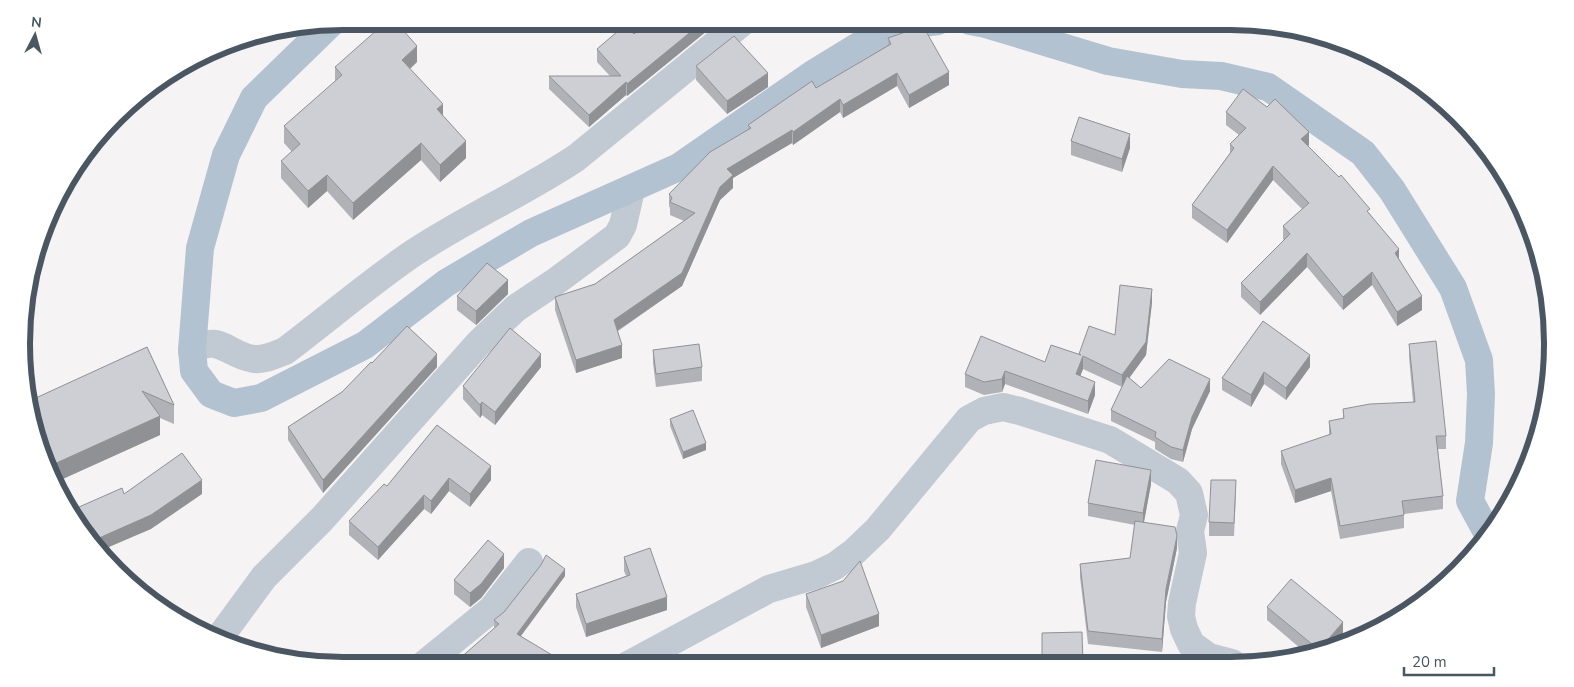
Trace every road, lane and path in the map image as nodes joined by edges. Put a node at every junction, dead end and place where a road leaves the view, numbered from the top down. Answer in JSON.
{"nodes":[{"id":1,"x":733,"y":30,"type":"edge"},
{"id":2,"x":898,"y":30,"type":"edge"},
{"id":3,"x":1006,"y":30,"type":"edge"},
{"id":4,"x":323,"y":31,"type":"edge"},
{"id":5,"x":631,"y":190,"type":"junction"},
{"id":6,"x":192,"y":350,"type":"junction"},
{"id":7,"x":1484,"y":527,"type":"edge"},
{"id":8,"x":529,"y":562,"type":"dead end"},
{"id":9,"x":223,"y":633,"type":"edge"},
{"id":10,"x":433,"y":657,"type":"edge"},
{"id":11,"x":643,"y":657,"type":"edge"},
{"id":12,"x":1209,"y":657,"type":"edge"}],
"edges":[{"from":1,"to":6,"type":"street"},
{"from":2,"to":5,"type":"main road"},
{"from":3,"to":7,"type":"main road"},
{"from":4,"to":6,"type":"main road"},
{"from":5,"to":6,"type":"main road"},
{"from":5,"to":9,"type":"street"},
{"from":8,"to":10,"type":"street"},
{"from":11,"to":12,"type":"street"}]}
